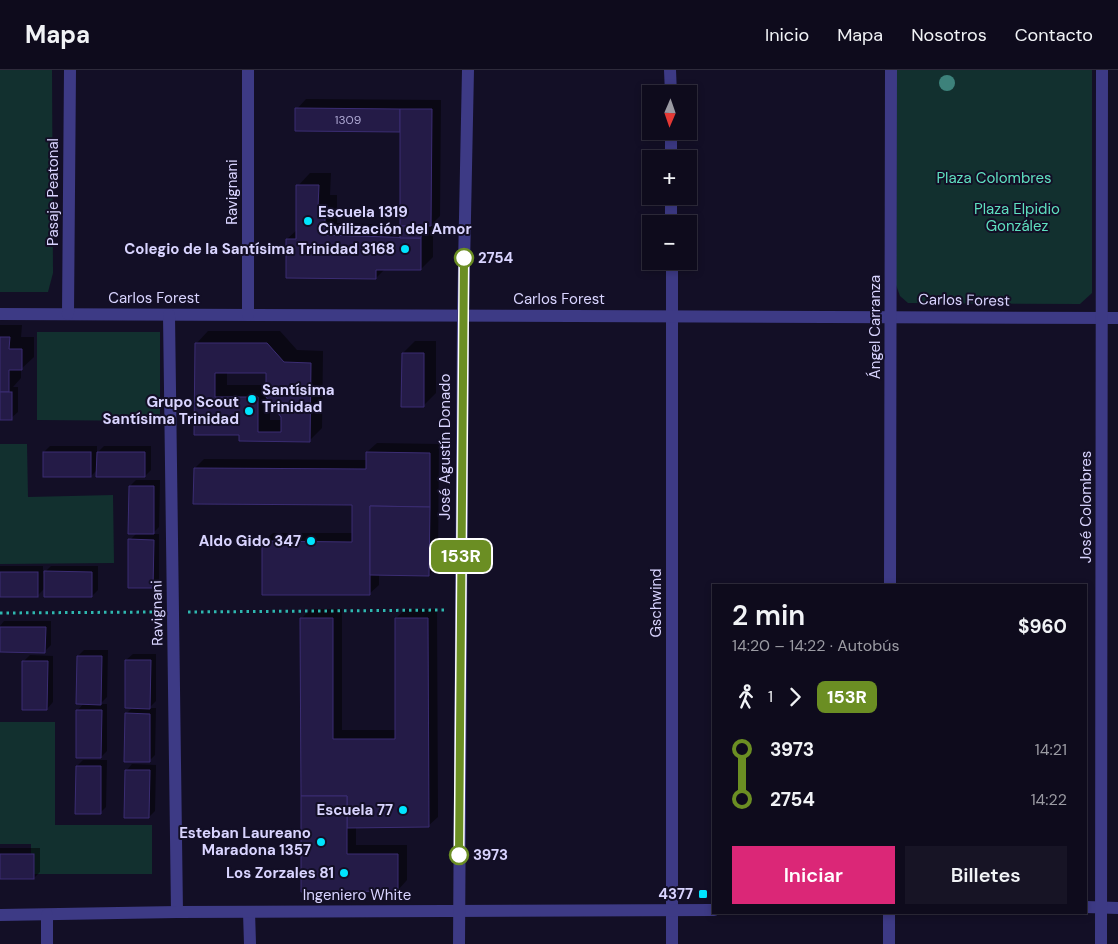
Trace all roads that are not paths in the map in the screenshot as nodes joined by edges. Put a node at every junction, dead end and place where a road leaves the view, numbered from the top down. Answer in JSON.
{"nodes":[{"id":1,"x":70,"y":70,"type":"edge"},
{"id":2,"x":248,"y":70,"type":"edge"},
{"id":3,"x":468,"y":70,"type":"edge"},
{"id":4,"x":670,"y":70,"type":"edge"},
{"id":5,"x":891,"y":70,"type":"edge"},
{"id":6,"x":1102,"y":70,"type":"edge"},
{"id":7,"x":671,"y":85,"type":"edge"},
{"id":8,"x":672,"y":270,"type":"edge"},
{"id":9,"x":0,"y":314,"type":"edge"},
{"id":10,"x":68,"y":314,"type":"junction"},
{"id":11,"x":169,"y":314,"type":"junction"},
{"id":12,"x":248,"y":315,"type":"junction"},
{"id":13,"x":463,"y":315,"type":"junction"},
{"id":14,"x":672,"y":315,"type":"junction"},
{"id":15,"x":891,"y":316,"type":"junction"},
{"id":16,"x":1103,"y":318,"type":"junction"},
{"id":17,"x":1118,"y":318,"type":"edge"},
{"id":18,"x":890,"y":584,"type":"edge"},
{"id":19,"x":1100,"y":907,"type":"junction"},
{"id":20,"x":1087,"y":908,"type":"edge"},
{"id":21,"x":1118,"y":908,"type":"edge"},
{"id":22,"x":672,"y":910,"type":"junction"},
{"id":23,"x":712,"y":910,"type":"edge"},
{"id":24,"x":459,"y":911,"type":"junction"},
{"id":25,"x":177,"y":912,"type":"junction"},
{"id":26,"x":249,"y":912,"type":"junction"},
{"id":27,"x":889,"y":914,"type":"edge"},
{"id":28,"x":0,"y":915,"type":"edge"},
{"id":29,"x":47,"y":915,"type":"junction"},
{"id":30,"x":48,"y":944,"type":"edge"},
{"id":31,"x":250,"y":944,"type":"edge"},
{"id":32,"x":459,"y":944,"type":"edge"},
{"id":33,"x":672,"y":944,"type":"edge"},
{"id":34,"x":889,"y":944,"type":"edge"},
{"id":35,"x":1101,"y":944,"type":"edge"}],
"edges":[{"from":1,"to":10,"type":"street","name":"Pasaje Peatonal"},
{"from":2,"to":12,"type":"street","name":"Ravignani"},
{"from":3,"to":13,"type":"street","name":"José Agustín Donado"},
{"from":4,"to":7,"type":"street"},
{"from":5,"to":15,"type":"street","name":"Ángel Carranza"},
{"from":6,"to":16,"type":"street","name":"José Colombres"},
{"from":8,"to":14,"type":"street","name":"Gschwind"},
{"from":9,"to":10,"type":"street","name":"Carlos Forest"},
{"from":10,"to":11,"type":"street","name":"Carlos Forest"},
{"from":11,"to":12,"type":"street","name":"Carlos Forest"},
{"from":11,"to":25,"type":"street","name":"Ravignani"},
{"from":12,"to":13,"type":"street","name":"Carlos Forest"},
{"from":13,"to":14,"type":"street","name":"Carlos Forest"},
{"from":13,"to":24,"type":"street","name":"José Agustín Donado"},
{"from":14,"to":15,"type":"street","name":"Carlos Forest"},
{"from":14,"to":22,"type":"street","name":"Gschwind"},
{"from":15,"to":16,"type":"street","name":"Carlos Forest"},
{"from":15,"to":18,"type":"street","name":"Ángel Carranza"},
{"from":16,"to":17,"type":"street","name":"Carlos Forest"},
{"from":16,"to":19,"type":"street","name":"José Colombres"},
{"from":19,"to":20,"type":"street"},
{"from":19,"to":21,"type":"street"},
{"from":19,"to":35,"type":"street","name":"José Colombres"},
{"from":22,"to":23,"type":"street","name":"Ingeniero White"},
{"from":22,"to":24,"type":"street","name":"Ingeniero White"},
{"from":22,"to":33,"type":"street","name":"Gschwind"},
{"from":24,"to":26,"type":"street","name":"Ingeniero White"},
{"from":24,"to":32,"type":"street","name":"José Agustín Donado"},
{"from":25,"to":26,"type":"street","name":"Ingeniero White"},
{"from":25,"to":29,"type":"street","name":"Ingeniero White"},
{"from":26,"to":31,"type":"street"},
{"from":27,"to":34,"type":"street"},
{"from":28,"to":29,"type":"street","name":"Ingeniero White"},
{"from":29,"to":30,"type":"street"}]}
